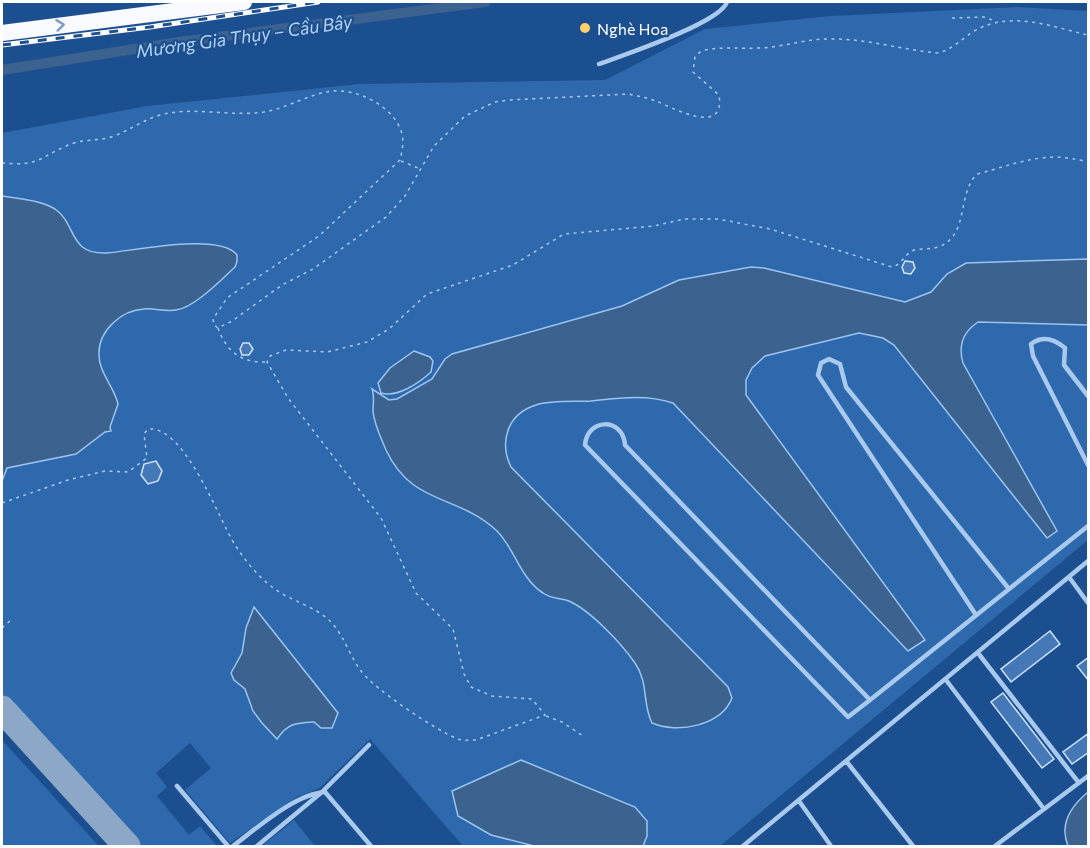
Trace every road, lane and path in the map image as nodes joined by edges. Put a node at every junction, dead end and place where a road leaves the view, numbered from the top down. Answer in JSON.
{"nodes":[{"id":1,"x":244,"y":2,"type":"edge"},
{"id":2,"x":727,"y":2,"type":"edge"},
{"id":3,"x":952,"y":18,"type":"dead end"},
{"id":4,"x":996,"y":21,"type":"junction"},
{"id":5,"x":2,"y":33,"type":"edge"},
{"id":6,"x":1089,"y":35,"type":"edge"},
{"id":7,"x":599,"y":64,"type":"dead end"},
{"id":8,"x":400,"y":160,"type":"junction"},
{"id":9,"x":1089,"y":162,"type":"edge"},
{"id":10,"x":2,"y":163,"type":"edge"},
{"id":11,"x":420,"y":168,"type":"junction"},
{"id":12,"x":218,"y":328,"type":"junction"},
{"id":13,"x":267,"y":362,"type":"junction"},
{"id":14,"x":1089,"y":396,"type":"edge"},
{"id":15,"x":1089,"y":465,"type":"edge"},
{"id":16,"x":2,"y":503,"type":"edge"},
{"id":17,"x":1089,"y":526,"type":"edge"},
{"id":18,"x":1089,"y":561,"type":"edge"},
{"id":19,"x":1069,"y":577,"type":"junction"},
{"id":20,"x":1009,"y":589,"type":"junction"},
{"id":21,"x":1089,"y":603,"type":"edge"},
{"id":22,"x":976,"y":615,"type":"junction"},
{"id":23,"x":13,"y":618,"type":"dead end"},
{"id":24,"x":2,"y":628,"type":"edge"},
{"id":25,"x":978,"y":653,"type":"junction"},
{"id":26,"x":946,"y":680,"type":"junction"},
{"id":27,"x":870,"y":700,"type":"junction"},
{"id":28,"x":545,"y":715,"type":"junction"},
{"id":29,"x":583,"y":736,"type":"dead end"},
{"id":30,"x":369,"y":745,"type":"dead end"},
{"id":31,"x":847,"y":762,"type":"junction"},
{"id":32,"x":1089,"y":776,"type":"edge"},
{"id":33,"x":1079,"y":783,"type":"junction"},
{"id":34,"x":177,"y":786,"type":"dead end"},
{"id":35,"x":322,"y":792,"type":"junction"},
{"id":36,"x":799,"y":801,"type":"junction"},
{"id":37,"x":1044,"y":809,"type":"junction"},
{"id":38,"x":247,"y":837,"type":"junction"},
{"id":39,"x":228,"y":846,"type":"edge"},
{"id":40,"x":233,"y":846,"type":"edge"},
{"id":41,"x":256,"y":846,"type":"edge"},
{"id":42,"x":371,"y":846,"type":"edge"},
{"id":43,"x":743,"y":846,"type":"edge"},
{"id":44,"x":831,"y":846,"type":"edge"},
{"id":45,"x":913,"y":846,"type":"edge"},
{"id":46,"x":995,"y":846,"type":"edge"}],
"edges":[{"from":5,"to":1,"type":"highway","one_way":true},
{"from":2,"to":7,"type":"lane"},
{"from":3,"to":4,"type":"path"},
{"from":4,"to":6,"type":"path"},
{"from":4,"to":11,"type":"path"},
{"from":8,"to":10,"type":"path"},
{"from":8,"to":11,"type":"path"},
{"from":8,"to":12,"type":"path"},
{"from":9,"to":13,"type":"path"},
{"from":11,"to":12,"type":"path"},
{"from":12,"to":13,"type":"path"},
{"from":13,"to":28,"type":"path"},
{"from":14,"to":15,"type":"lane"},
{"from":16,"to":28,"type":"path"},
{"from":17,"to":20,"type":"lane"},
{"from":18,"to":19,"type":"lane"},
{"from":19,"to":21,"type":"lane"},
{"from":19,"to":25,"type":"lane"},
{"from":20,"to":22,"type":"lane"},
{"from":20,"to":22,"type":"lane"},
{"from":22,"to":27,"type":"lane"},
{"from":23,"to":24,"type":"path"},
{"from":25,"to":26,"type":"lane"},
{"from":25,"to":33,"type":"lane"},
{"from":26,"to":31,"type":"lane"},
{"from":26,"to":37,"type":"lane"},
{"from":27,"to":27,"type":"lane"},
{"from":28,"to":29,"type":"path"},
{"from":30,"to":35,"type":"lane"},
{"from":31,"to":36,"type":"lane"},
{"from":31,"to":45,"type":"lane"},
{"from":32,"to":33,"type":"lane"},
{"from":33,"to":37,"type":"lane"},
{"from":34,"to":39,"type":"lane"},
{"from":35,"to":38,"type":"lane"},
{"from":35,"to":41,"type":"lane"},
{"from":35,"to":42,"type":"lane"},
{"from":36,"to":43,"type":"lane"},
{"from":36,"to":44,"type":"lane"},
{"from":37,"to":46,"type":"lane"},
{"from":38,"to":40,"type":"lane"},
{"from":38,"to":41,"type":"lane"}]}
